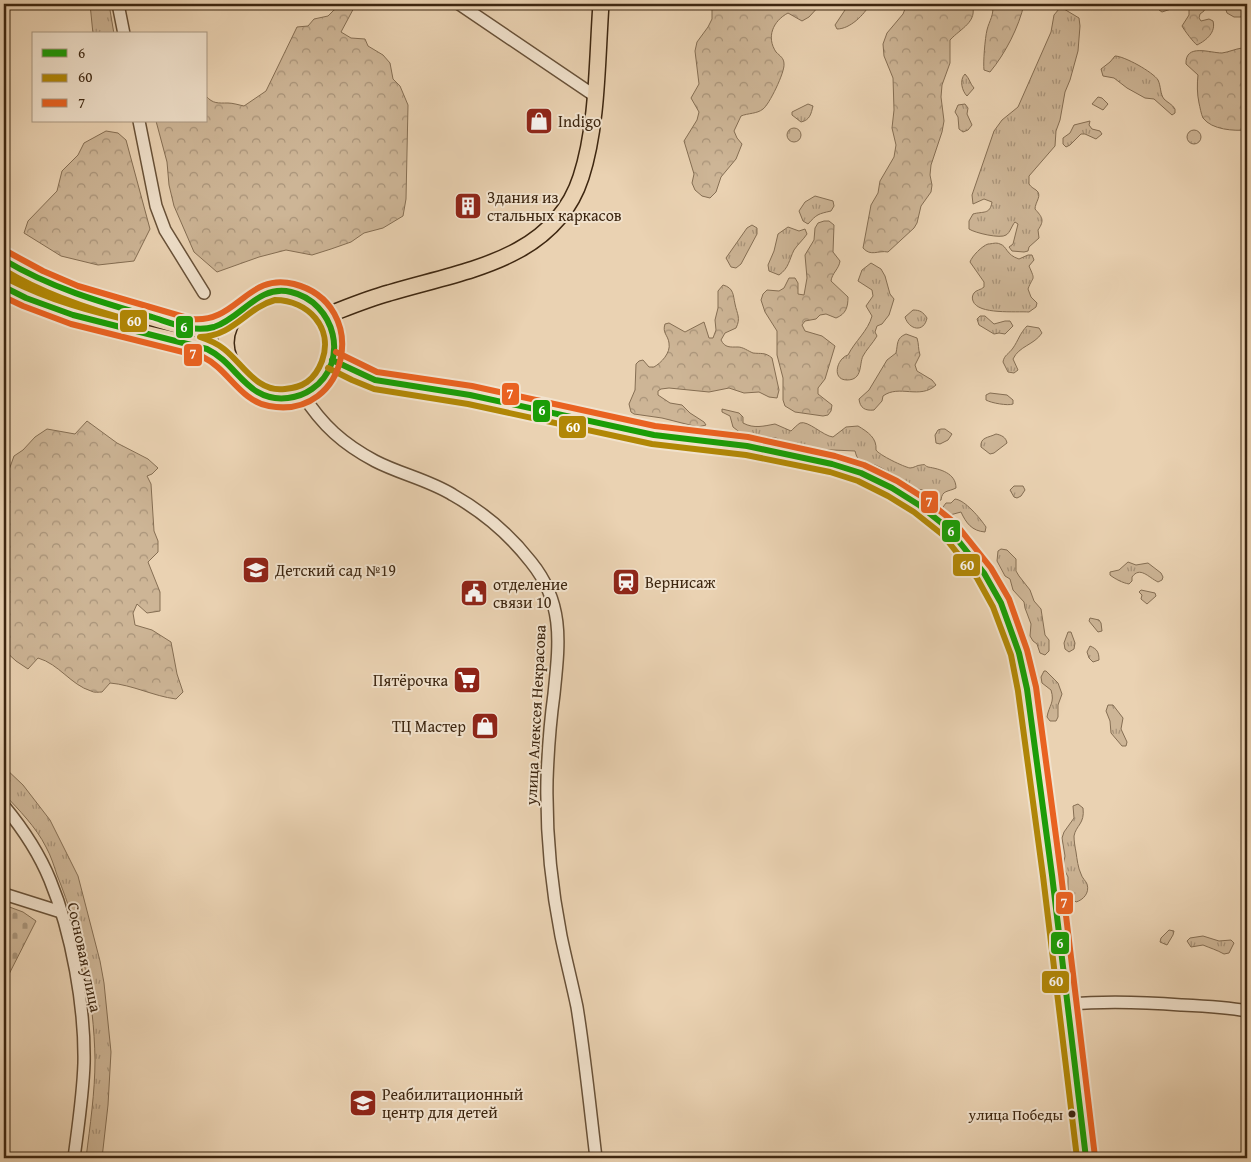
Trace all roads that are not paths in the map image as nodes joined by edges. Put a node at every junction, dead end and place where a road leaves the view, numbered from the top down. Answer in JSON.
{"nodes":[{"id":1,"x":118,"y":4,"type":"edge"},
{"id":2,"x":459,"y":4,"type":"edge"},
{"id":3,"x":601,"y":4,"type":"edge"},
{"id":4,"x":124,"y":32,"type":"edge"},
{"id":5,"x":595,"y":96,"type":"junction"},
{"id":6,"x":139,"y":122,"type":"edge"},
{"id":7,"x":4,"y":260,"type":"edge"},
{"id":8,"x":4,"y":287,"type":"edge"},
{"id":9,"x":204,"y":293,"type":"dead end"},
{"id":10,"x":325,"y":316,"type":"junction"},
{"id":11,"x":234,"y":318,"type":"junction"},
{"id":12,"x":332,"y":360,"type":"junction"},
{"id":13,"x":238,"y":375,"type":"junction"},
{"id":14,"x":303,"y":395,"type":"junction"},
{"id":15,"x":4,"y":806,"type":"edge"},
{"id":16,"x":4,"y":894,"type":"edge"},
{"id":17,"x":61,"y":912,"type":"junction"},
{"id":18,"x":1068,"y":1004,"type":"junction"},
{"id":19,"x":1247,"y":1011,"type":"edge"},
{"id":20,"x":74,"y":1158,"type":"edge"},
{"id":21,"x":596,"y":1158,"type":"edge"},
{"id":22,"x":1086,"y":1158,"type":"edge"}],
"edges":[{"from":1,"to":4,"type":"street"},
{"from":2,"to":5,"type":"street"},
{"from":3,"to":5,"type":"main road"},
{"from":5,"to":10,"type":"main road"},
{"from":6,"to":9,"type":"street"},
{"from":7,"to":11,"type":"main road"},
{"from":8,"to":13,"type":"main road"},
{"from":10,"to":11,"type":"main road"},
{"from":10,"to":12,"type":"main road"},
{"from":11,"to":13,"type":"main road"},
{"from":12,"to":14,"type":"main road"},
{"from":12,"to":18,"type":"main road"},
{"from":13,"to":14,"type":"main road"},
{"from":14,"to":21,"type":"street","name":"улица Алексея Некрасова"},
{"from":15,"to":17,"type":"street","name":"Сосновая улица"},
{"from":16,"to":17,"type":"street"},
{"from":17,"to":20,"type":"street","name":"Сосновая улица"},
{"from":18,"to":19,"type":"street"},
{"from":18,"to":22,"type":"main road"}]}
